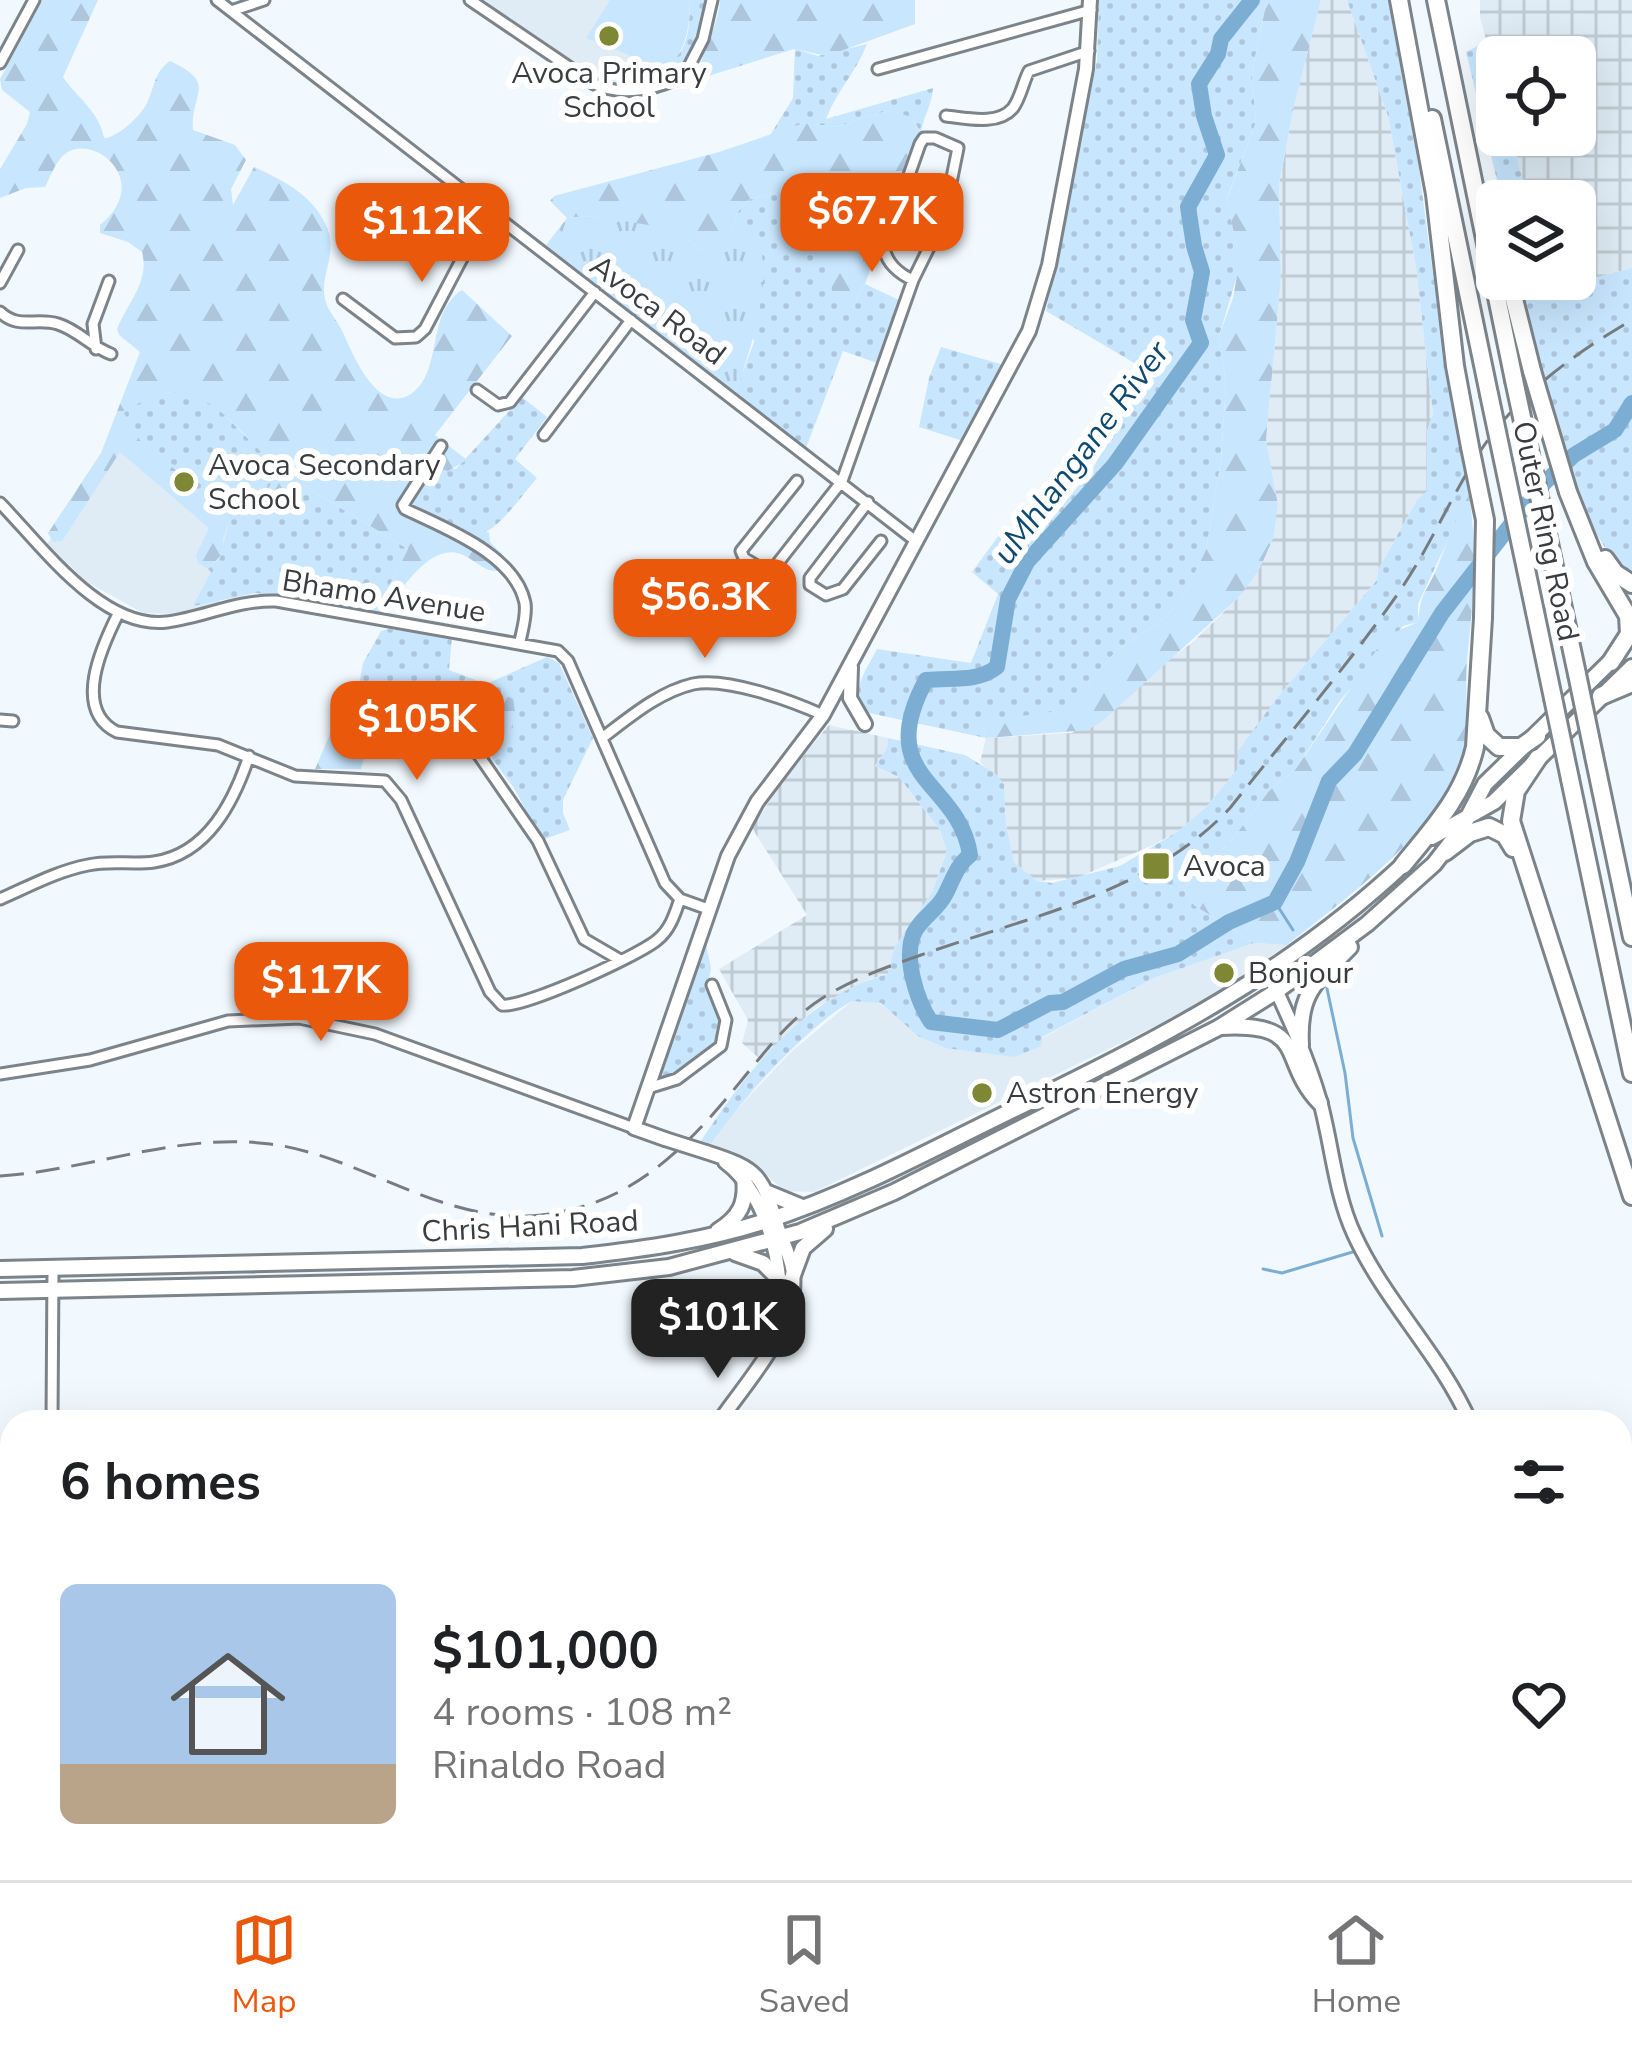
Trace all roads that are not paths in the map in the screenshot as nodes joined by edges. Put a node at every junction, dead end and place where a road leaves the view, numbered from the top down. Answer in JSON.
{"nodes":[{"id":1,"x":34,"y":0,"type":"edge"},
{"id":2,"x":217,"y":0,"type":"edge"},
{"id":3,"x":264,"y":0,"type":"edge"},
{"id":4,"x":470,"y":0,"type":"edge"},
{"id":5,"x":712,"y":0,"type":"edge"},
{"id":6,"x":1403,"y":0,"type":"edge"},
{"id":7,"x":1438,"y":0,"type":"edge"},
{"id":8,"x":1091,"y":5,"type":"edge"},
{"id":9,"x":231,"y":10,"type":"junction"},
{"id":10,"x":1089,"y":51,"type":"junction"},
{"id":11,"x":0,"y":63,"type":"edge"},
{"id":12,"x":878,"y":69,"type":"dead end"},
{"id":13,"x":946,"y":116,"type":"dead end"},
{"id":14,"x":1484,"y":180,"type":"edge"},
{"id":15,"x":487,"y":211,"type":"junction"},
{"id":16,"x":18,"y":250,"type":"dead end"},
{"id":17,"x":109,"y":280,"type":"dead end"},
{"id":18,"x":913,"y":280,"type":"junction"},
{"id":19,"x":0,"y":283,"type":"edge"},
{"id":20,"x":595,"y":292,"type":"junction"},
{"id":21,"x":343,"y":299,"type":"dead end"},
{"id":22,"x":1514,"y":300,"type":"edge"},
{"id":23,"x":0,"y":312,"type":"edge"},
{"id":24,"x":632,"y":320,"type":"junction"},
{"id":25,"x":96,"y":349,"type":"junction"},
{"id":26,"x":111,"y":355,"type":"dead end"},
{"id":27,"x":477,"y":390,"type":"dead end"},
{"id":28,"x":544,"y":435,"type":"dead end"},
{"id":29,"x":441,"y":446,"type":"dead end"},
{"id":30,"x":797,"y":481,"type":"dead end"},
{"id":31,"x":842,"y":481,"type":"junction"},
{"id":32,"x":1570,"y":496,"type":"junction"},
{"id":33,"x":868,"y":502,"type":"junction"},
{"id":34,"x":0,"y":503,"type":"edge"},
{"id":35,"x":881,"y":541,"type":"dead end"},
{"id":36,"x":917,"y":542,"type":"junction"},
{"id":37,"x":1632,"y":584,"type":"edge"},
{"id":38,"x":118,"y":614,"type":"junction"},
{"id":39,"x":1632,"y":640,"type":"edge"},
{"id":40,"x":520,"y":642,"type":"junction"},
{"id":41,"x":1610,"y":662,"type":"junction"},
{"id":42,"x":851,"y":665,"type":"junction"},
{"id":43,"x":1632,"y":667,"type":"edge"},
{"id":44,"x":1632,"y":682,"type":"edge"},
{"id":45,"x":1601,"y":696,"type":"junction"},
{"id":46,"x":1478,"y":711,"type":"junction"},
{"id":47,"x":823,"y":715,"type":"junction"},
{"id":48,"x":0,"y":720,"type":"edge"},
{"id":49,"x":13,"y":721,"type":"dead end"},
{"id":50,"x":865,"y":724,"type":"dead end"},
{"id":51,"x":1537,"y":736,"type":"junction"},
{"id":52,"x":602,"y":738,"type":"junction"},
{"id":53,"x":478,"y":754,"type":"dead end"},
{"id":54,"x":249,"y":756,"type":"junction"},
{"id":55,"x":1538,"y":758,"type":"junction"},
{"id":56,"x":1467,"y":815,"type":"junction"},
{"id":57,"x":1445,"y":852,"type":"junction"},
{"id":58,"x":1403,"y":865,"type":"junction"},
{"id":59,"x":0,"y":899,"type":"edge"},
{"id":60,"x":680,"y":899,"type":"junction"},
{"id":61,"x":708,"y":909,"type":"junction"},
{"id":62,"x":1367,"y":924,"type":"junction"},
{"id":63,"x":1632,"y":937,"type":"edge"},
{"id":64,"x":1552,"y":943,"type":"junction"},
{"id":65,"x":620,"y":960,"type":"junction"},
{"id":66,"x":1268,"y":973,"type":"junction"},
{"id":67,"x":712,"y":985,"type":"dead end"},
{"id":68,"x":1276,"y":991,"type":"junction"},
{"id":69,"x":1218,"y":1028,"type":"junction"},
{"id":70,"x":1301,"y":1046,"type":"junction"},
{"id":71,"x":1632,"y":1072,"type":"edge"},
{"id":72,"x":0,"y":1073,"type":"edge"},
{"id":73,"x":648,"y":1088,"type":"junction"},
{"id":74,"x":1320,"y":1103,"type":"junction"},
{"id":75,"x":634,"y":1128,"type":"junction"},
{"id":76,"x":712,"y":1154,"type":"junction"},
{"id":77,"x":744,"y":1178,"type":"junction"},
{"id":78,"x":768,"y":1193,"type":"junction"},
{"id":79,"x":1632,"y":1196,"type":"edge"},
{"id":80,"x":805,"y":1208,"type":"junction"},
{"id":81,"x":849,"y":1212,"type":"junction"},
{"id":82,"x":770,"y":1220,"type":"junction"},
{"id":83,"x":709,"y":1236,"type":"junction"},
{"id":84,"x":776,"y":1241,"type":"junction"},
{"id":85,"x":732,"y":1252,"type":"junction"},
{"id":86,"x":53,"y":1268,"type":"junction"},
{"id":87,"x":0,"y":1269,"type":"edge"},
{"id":88,"x":787,"y":1278,"type":"junction"},
{"id":89,"x":52,"y":1290,"type":"junction"},
{"id":90,"x":0,"y":1291,"type":"edge"},
{"id":91,"x":52,"y":1410,"type":"edge"},
{"id":92,"x":727,"y":1410,"type":"edge"},
{"id":93,"x":1463,"y":1410,"type":"edge"}],
"edges":[{"from":1,"to":11,"type":"street"},
{"from":2,"to":9,"type":"street","name":"Avoca Road"},
{"from":3,"to":9,"type":"street"},
{"from":4,"to":5,"type":"street"},
{"from":6,"to":46,"type":"highway","bridge":true},
{"from":6,"to":71,"type":"highway","name":"Outer Ring Road","bridge":true},
{"from":7,"to":14,"type":"highway"},
{"from":7,"to":63,"type":"highway","name":"Outer Ring Road","bridge":true},
{"from":8,"to":10,"type":"street"},
{"from":8,"to":12,"type":"street"},
{"from":9,"to":15,"type":"street","name":"Avoca Road"},
{"from":10,"to":13,"type":"street"},
{"from":10,"to":36,"type":"street"},
{"from":15,"to":20,"type":"street","name":"Avoca Road"},
{"from":15,"to":21,"type":"street"},
{"from":16,"to":19,"type":"street"},
{"from":17,"to":25,"type":"street"},
{"from":18,"to":18,"type":"street"},
{"from":18,"to":31,"type":"street"},
{"from":20,"to":24,"type":"street","name":"Avoca Road"},
{"from":20,"to":27,"type":"street"},
{"from":22,"to":32,"type":"highway","bridge":true},
{"from":23,"to":25,"type":"street"},
{"from":24,"to":28,"type":"street"},
{"from":24,"to":31,"type":"street","name":"Avoca Road"},
{"from":25,"to":26,"type":"street"},
{"from":29,"to":40,"type":"street"},
{"from":30,"to":31,"type":"street"},
{"from":31,"to":33,"type":"street","name":"Avoca Road"},
{"from":32,"to":37,"type":"highway"},
{"from":32,"to":41,"type":"highway"},
{"from":33,"to":35,"type":"street"},
{"from":33,"to":36,"type":"street","name":"Avoca Road"},
{"from":34,"to":38,"type":"street"},
{"from":36,"to":42,"type":"street"},
{"from":38,"to":40,"type":"street","name":"Bhamo Avenue"},
{"from":38,"to":54,"type":"street"},
{"from":39,"to":41,"type":"main road"},
{"from":40,"to":52,"type":"street","name":"Bhamo Avenue"},
{"from":41,"to":51,"type":"main road"},
{"from":42,"to":47,"type":"street"},
{"from":42,"to":50,"type":"street"},
{"from":43,"to":45,"type":"main road","name":"Chris Hani Road"},
{"from":44,"to":45,"type":"highway"},
{"from":45,"to":55,"type":"main road","name":"Chris Hani Road"},
{"from":46,"to":51,"type":"highway"},
{"from":46,"to":58,"type":"highway"},
{"from":47,"to":52,"type":"street"},
{"from":47,"to":61,"type":"street"},
{"from":48,"to":49,"type":"street"},
{"from":51,"to":56,"type":"main road"},
{"from":52,"to":60,"type":"street","name":"Bhamo Avenue"},
{"from":53,"to":65,"type":"street"},
{"from":54,"to":59,"type":"street"},
{"from":54,"to":65,"type":"street"},
{"from":55,"to":56,"type":"main road","name":"Chris Hani Road"},
{"from":55,"to":64,"type":"highway"},
{"from":56,"to":57,"type":"main road"},
{"from":56,"to":58,"type":"main road","name":"Chris Hani Road"},
{"from":57,"to":62,"type":"main road"},
{"from":57,"to":64,"type":"highway"},
{"from":58,"to":66,"type":"main road","name":"Chris Hani Road"},
{"from":60,"to":61,"type":"street"},
{"from":60,"to":65,"type":"street"},
{"from":61,"to":73,"type":"street"},
{"from":62,"to":68,"type":"main road","name":"Chris Hani Road"},
{"from":62,"to":70,"type":"main road"},
{"from":64,"to":79,"type":"highway"},
{"from":66,"to":68,"type":"street"},
{"from":66,"to":80,"type":"main road","name":"Chris Hani Road"},
{"from":67,"to":73,"type":"street"},
{"from":68,"to":69,"type":"main road","name":"Chris Hani Road"},
{"from":68,"to":70,"type":"street"},
{"from":69,"to":74,"type":"main road"},
{"from":69,"to":81,"type":"main road","name":"Chris Hani Road"},
{"from":70,"to":74,"type":"street"},
{"from":72,"to":75,"type":"street"},
{"from":73,"to":75,"type":"street"},
{"from":74,"to":93,"type":"street"},
{"from":75,"to":76,"type":"street","bridge":true},
{"from":76,"to":77,"type":"street"},
{"from":76,"to":78,"type":"street"},
{"from":77,"to":82,"type":"street"},
{"from":77,"to":83,"type":"main road"},
{"from":78,"to":80,"type":"main road"},
{"from":78,"to":82,"type":"street"},
{"from":80,"to":82,"type":"main road","name":"Chris Hani Road"},
{"from":81,"to":84,"type":"main road","name":"Chris Hani Road"},
{"from":81,"to":88,"type":"main road"},
{"from":82,"to":83,"type":"main road","name":"Chris Hani Road"},
{"from":82,"to":84,"type":"street"},
{"from":83,"to":86,"type":"main road","name":"Chris Hani Road"},
{"from":84,"to":85,"type":"main road","name":"Chris Hani Road"},
{"from":84,"to":88,"type":"street"},
{"from":85,"to":88,"type":"main road"},
{"from":85,"to":89,"type":"main road","name":"Chris Hani Road"},
{"from":86,"to":87,"type":"main road","name":"Chris Hani Road"},
{"from":86,"to":89,"type":"street"},
{"from":88,"to":92,"type":"street"},
{"from":89,"to":90,"type":"main road","name":"Chris Hani Road"},
{"from":89,"to":91,"type":"street"}]}
